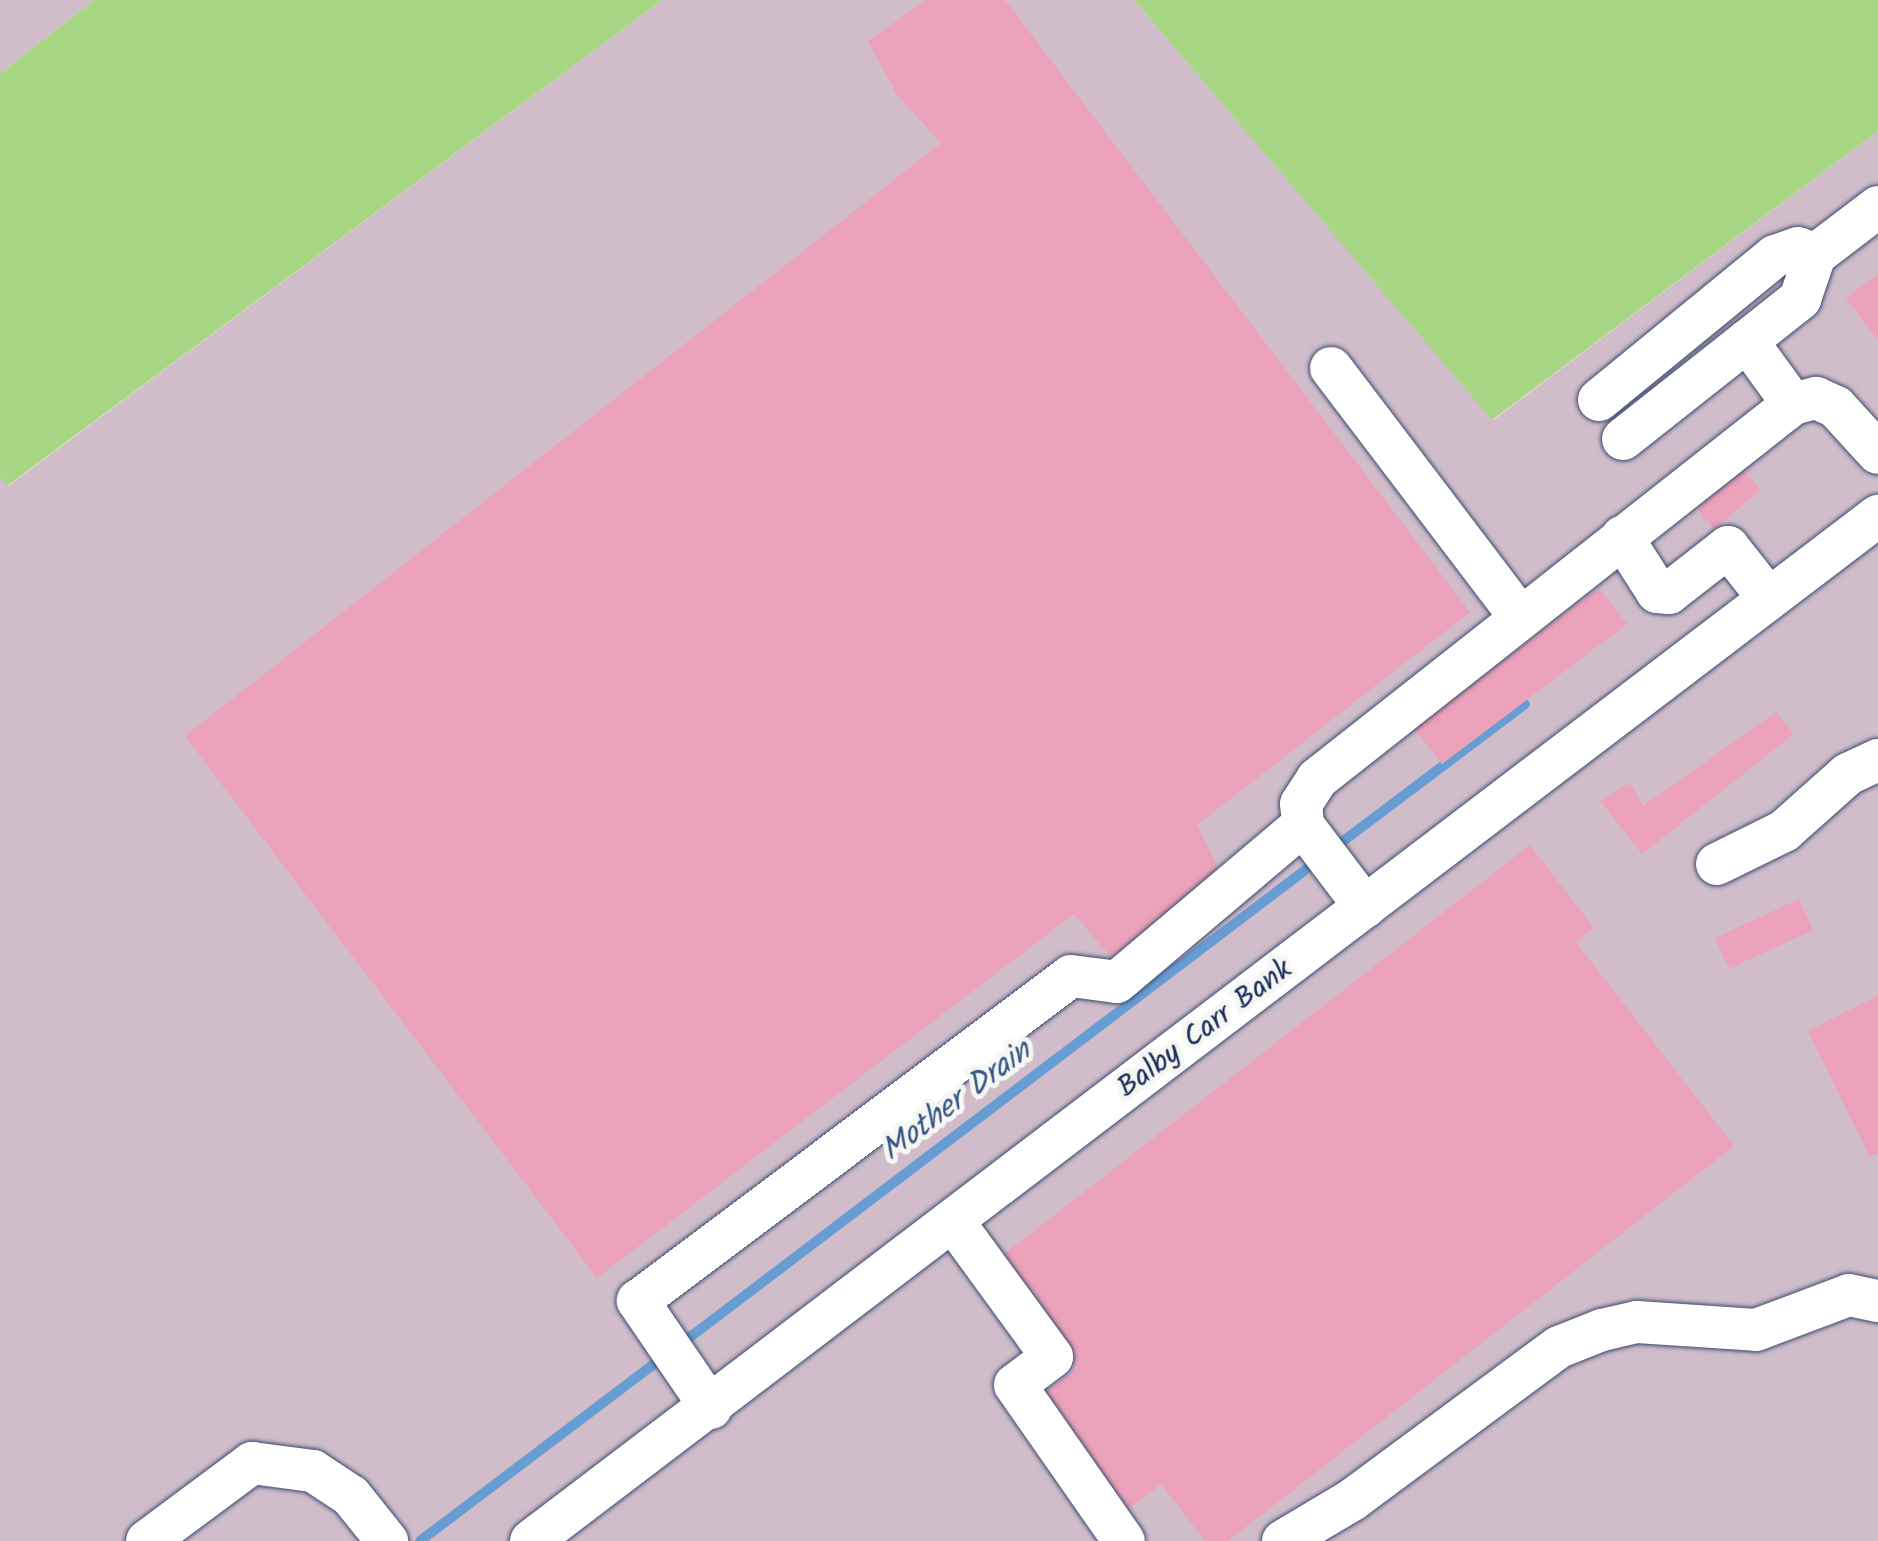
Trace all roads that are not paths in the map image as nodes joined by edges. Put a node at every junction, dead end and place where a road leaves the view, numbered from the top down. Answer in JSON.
{"nodes":[{"id":1,"x":1878,"y":207,"type":"edge"},
{"id":2,"x":1815,"y":255,"type":"junction"},
{"id":3,"x":1748,"y":341,"type":"junction"},
{"id":4,"x":1330,"y":368,"type":"dead end"},
{"id":5,"x":1599,"y":400,"type":"dead end"},
{"id":6,"x":1793,"y":404,"type":"junction"},
{"id":7,"x":1623,"y":438,"type":"dead end"},
{"id":8,"x":1878,"y":453,"type":"edge"},
{"id":9,"x":1878,"y":516,"type":"edge"},
{"id":10,"x":1622,"y":537,"type":"junction"},
{"id":11,"x":1769,"y":599,"type":"junction"},
{"id":12,"x":1520,"y":618,"type":"junction"},
{"id":13,"x":1878,"y":760,"type":"edge"},
{"id":14,"x":1309,"y":832,"type":"junction"},
{"id":15,"x":1717,"y":864,"type":"dead end"},
{"id":16,"x":1353,"y":890,"type":"junction"},
{"id":17,"x":953,"y":1221,"type":"junction"},
{"id":18,"x":1878,"y":1301,"type":"edge"},
{"id":19,"x":701,"y":1392,"type":"junction"},
{"id":20,"x":148,"y":1541,"type":"edge"},
{"id":21,"x":387,"y":1541,"type":"edge"},
{"id":22,"x":531,"y":1541,"type":"edge"},
{"id":23,"x":1124,"y":1541,"type":"edge"},
{"id":24,"x":1283,"y":1541,"type":"edge"}],
"edges":[{"from":1,"to":2,"type":"street"},
{"from":2,"to":3,"type":"street"},
{"from":2,"to":5,"type":"street"},
{"from":3,"to":6,"type":"street"},
{"from":3,"to":7,"type":"street"},
{"from":4,"to":12,"type":"street"},
{"from":6,"to":8,"type":"street"},
{"from":6,"to":10,"type":"street"},
{"from":9,"to":11,"type":"street","name":"Balby Carr Bank"},
{"from":10,"to":11,"type":"street"},
{"from":10,"to":12,"type":"street"},
{"from":11,"to":16,"type":"street","name":"Balby Carr Bank"},
{"from":12,"to":14,"type":"street"},
{"from":13,"to":15,"type":"street"},
{"from":14,"to":16,"type":"street"},
{"from":14,"to":19,"type":"street"},
{"from":16,"to":17,"type":"street","name":"Balby Carr Bank"},
{"from":17,"to":19,"type":"street","name":"Balby Carr Bank"},
{"from":17,"to":23,"type":"street"},
{"from":18,"to":24,"type":"street"},
{"from":19,"to":22,"type":"street","name":"Balby Carr Bank"},
{"from":20,"to":21,"type":"street"}]}
